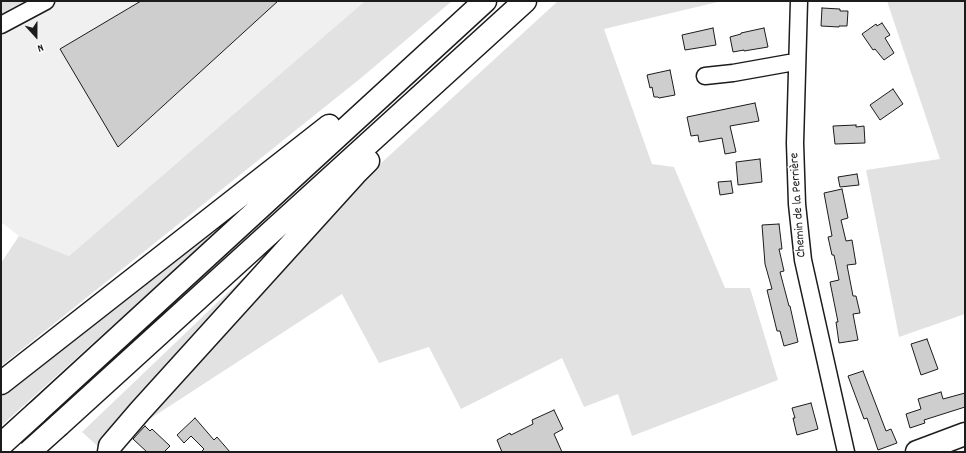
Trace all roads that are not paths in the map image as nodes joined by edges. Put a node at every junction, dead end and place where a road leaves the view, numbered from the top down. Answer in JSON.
{"nodes":[{"id":1,"x":46,"y":1,"type":"edge"},
{"id":2,"x":485,"y":1,"type":"edge"},
{"id":3,"x":526,"y":1,"type":"edge"},
{"id":4,"x":799,"y":1,"type":"edge"},
{"id":5,"x":1,"y":25,"type":"edge"},
{"id":6,"x":475,"y":46,"type":"junction"},
{"id":7,"x":797,"y":63,"type":"junction"},
{"id":8,"x":704,"y":76,"type":"dead end"},
{"id":9,"x":384,"y":93,"type":"junction"},
{"id":10,"x":1,"y":383,"type":"edge"},
{"id":11,"x":1,"y":431,"type":"edge"},
{"id":12,"x":965,"y":434,"type":"edge"},
{"id":13,"x":1,"y":445,"type":"edge"},
{"id":14,"x":29,"y":452,"type":"edge"},
{"id":15,"x":40,"y":452,"type":"edge"},
{"id":16,"x":109,"y":452,"type":"edge"},
{"id":17,"x":846,"y":452,"type":"edge"},
{"id":18,"x":917,"y":452,"type":"edge"}],
"edges":[{"from":1,"to":5,"type":"street"},
{"from":2,"to":9,"type":"main road"},
{"from":3,"to":6,"type":"main road"},
{"from":4,"to":7,"type":"street","name":"Chemin de la Perrière"},
{"from":6,"to":14,"type":"main road","bridge":true},
{"from":6,"to":16,"type":"main road"},
{"from":7,"to":8,"type":"street"},
{"from":7,"to":17,"type":"street","name":"Chemin de la Perrière"},
{"from":9,"to":10,"type":"main road"},
{"from":9,"to":13,"type":"main road","bridge":true},
{"from":11,"to":15,"type":"main road"},
{"from":12,"to":18,"type":"main road"}]}
